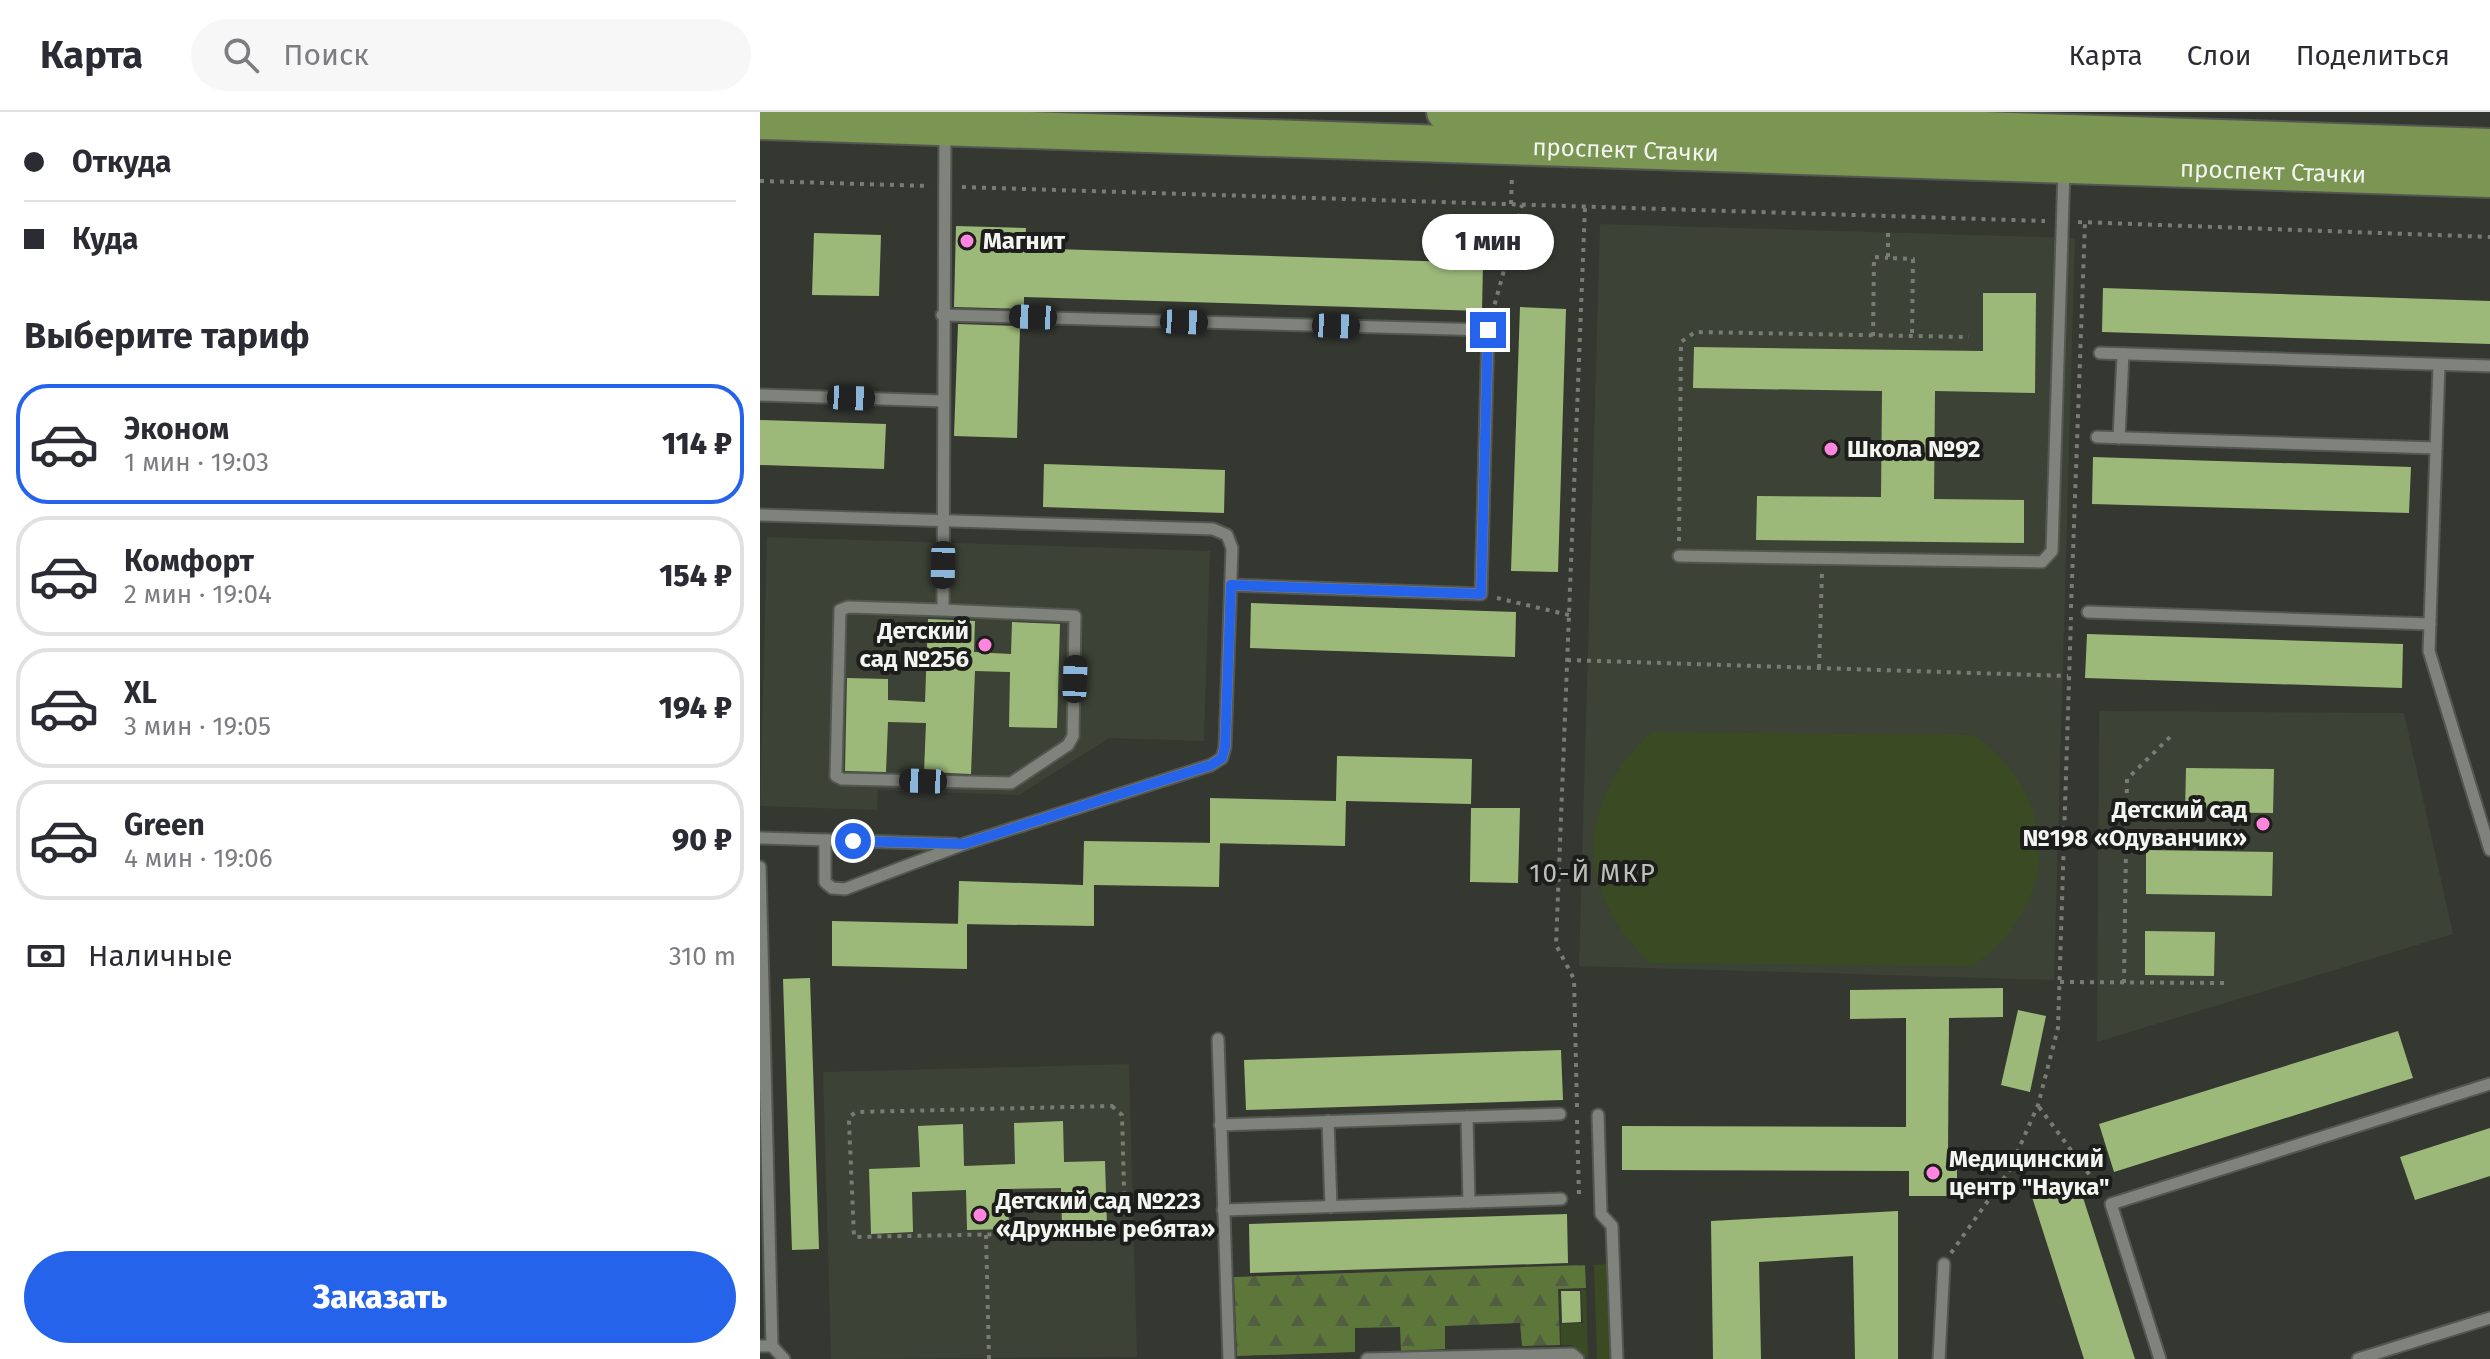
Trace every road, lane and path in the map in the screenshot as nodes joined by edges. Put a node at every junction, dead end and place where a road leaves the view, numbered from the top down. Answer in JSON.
{"nodes":[{"id":1,"x":1445,"y":112,"type":"edge"},
{"id":2,"x":1504,"y":113,"type":"edge"},
{"id":3,"x":1600,"y":114,"type":"edge"},
{"id":4,"x":760,"y":121,"type":"edge"},
{"id":5,"x":945,"y":127,"type":"junction"},
{"id":6,"x":1639,"y":134,"type":"junction"},
{"id":7,"x":2490,"y":147,"type":"edge"},
{"id":8,"x":2064,"y":165,"type":"junction"},
{"id":9,"x":2490,"y":179,"type":"edge"},
{"id":10,"x":760,"y":181,"type":"edge"},
{"id":11,"x":945,"y":187,"type":"junction"},
{"id":12,"x":1522,"y":205,"type":"junction"},
{"id":13,"x":1585,"y":207,"type":"junction"},
{"id":14,"x":2062,"y":222,"type":"junction"},
{"id":15,"x":2085,"y":223,"type":"junction"},
{"id":16,"x":1888,"y":233,"type":"dead end"},
{"id":17,"x":2490,"y":237,"type":"edge"},
{"id":18,"x":1888,"y":258,"type":"junction"},
{"id":19,"x":942,"y":315,"type":"junction"},
{"id":20,"x":1488,"y":330,"type":"junction"},
{"id":21,"x":1873,"y":336,"type":"junction"},
{"id":22,"x":1912,"y":336,"type":"junction"},
{"id":23,"x":1969,"y":337,"type":"dead end"},
{"id":24,"x":2100,"y":353,"type":"dead end"},
{"id":25,"x":2123,"y":354,"type":"junction"},
{"id":26,"x":2439,"y":365,"type":"junction"},
{"id":27,"x":2490,"y":366,"type":"edge"},
{"id":28,"x":760,"y":395,"type":"edge"},
{"id":29,"x":943,"y":401,"type":"junction"},
{"id":30,"x":2097,"y":437,"type":"dead end"},
{"id":31,"x":2119,"y":438,"type":"junction"},
{"id":32,"x":2436,"y":448,"type":"junction"},
{"id":33,"x":760,"y":515,"type":"edge"},
{"id":34,"x":944,"y":521,"type":"junction"},
{"id":35,"x":1679,"y":556,"type":"joint"},
{"id":36,"x":1822,"y":558,"type":"junction"},
{"id":37,"x":1231,"y":585,"type":"junction"},
{"id":38,"x":1481,"y":594,"type":"junction"},
{"id":39,"x":943,"y":610,"type":"junction"},
{"id":40,"x":2088,"y":612,"type":"dead end"},
{"id":41,"x":1569,"y":615,"type":"junction"},
{"id":42,"x":2430,"y":624,"type":"junction"},
{"id":43,"x":1567,"y":660,"type":"junction"},
{"id":44,"x":1819,"y":668,"type":"junction"},
{"id":45,"x":2068,"y":676,"type":"junction"},
{"id":46,"x":2171,"y":736,"type":"dead end"},
{"id":47,"x":760,"y":838,"type":"edge"},
{"id":48,"x":825,"y":840,"type":"junction"},
{"id":49,"x":964,"y":844,"type":"junction"},
{"id":50,"x":2490,"y":850,"type":"edge"},
{"id":51,"x":760,"y":867,"type":"edge"},
{"id":52,"x":2060,"y":982,"type":"junction"},
{"id":53,"x":2124,"y":983,"type":"junction"},
{"id":54,"x":2227,"y":983,"type":"dead end"},
{"id":55,"x":1218,"y":1039,"type":"dead end"},
{"id":56,"x":2490,"y":1084,"type":"edge"},
{"id":57,"x":2038,"y":1105,"type":"junction"},
{"id":58,"x":1560,"y":1114,"type":"dead end"},
{"id":59,"x":1598,"y":1115,"type":"dead end"},
{"id":60,"x":1467,"y":1117,"type":"junction"},
{"id":61,"x":1328,"y":1121,"type":"junction"},
{"id":62,"x":1220,"y":1125,"type":"junction"},
{"id":63,"x":1561,"y":1199,"type":"joint"},
{"id":64,"x":1469,"y":1202,"type":"junction"},
{"id":65,"x":2111,"y":1204,"type":"junction"},
{"id":66,"x":1331,"y":1207,"type":"junction"},
{"id":67,"x":1223,"y":1210,"type":"junction"},
{"id":68,"x":986,"y":1235,"type":"junction"},
{"id":69,"x":1944,"y":1264,"type":"joint"},
{"id":70,"x":2490,"y":1318,"type":"edge"},
{"id":71,"x":766,"y":1346,"type":"edge"},
{"id":72,"x":784,"y":1359,"type":"edge"},
{"id":73,"x":989,"y":1359,"type":"edge"},
{"id":74,"x":1229,"y":1359,"type":"edge"},
{"id":75,"x":1367,"y":1359,"type":"edge"},
{"id":76,"x":1578,"y":1359,"type":"edge"},
{"id":77,"x":1617,"y":1359,"type":"edge"},
{"id":78,"x":1939,"y":1359,"type":"edge"},
{"id":79,"x":2160,"y":1359,"type":"edge"},
{"id":80,"x":2358,"y":1359,"type":"edge"}],
"edges":[{"from":1,"to":2,"type":"main road","name":"проспект Стачки"},
{"from":2,"to":3,"type":"main road","name":"проспект Стачки"},
{"from":3,"to":6,"type":"main road","name":"проспект Стачки"},
{"from":4,"to":5,"type":"main road","name":"проспект Стачки"},
{"from":5,"to":6,"type":"main road","name":"проспект Стачки"},
{"from":5,"to":11,"type":"lane"},
{"from":6,"to":7,"type":"main road","name":"проспект Стачки"},
{"from":6,"to":8,"type":"main road","name":"проспект Стачки"},
{"from":8,"to":9,"type":"main road","name":"проспект Стачки"},
{"from":8,"to":14,"type":"lane"},
{"from":10,"to":11,"type":"path"},
{"from":11,"to":12,"type":"path"},
{"from":11,"to":19,"type":"lane"},
{"from":12,"to":13,"type":"path"},
{"from":12,"to":20,"type":"path"},
{"from":13,"to":14,"type":"path"},
{"from":13,"to":41,"type":"path"},
{"from":14,"to":15,"type":"path"},
{"from":14,"to":36,"type":"lane"},
{"from":15,"to":17,"type":"path"},
{"from":15,"to":45,"type":"path"},
{"from":16,"to":18,"type":"path"},
{"from":18,"to":21,"type":"path"},
{"from":18,"to":22,"type":"path"},
{"from":19,"to":20,"type":"lane"},
{"from":19,"to":29,"type":"lane"},
{"from":20,"to":38,"type":"lane"},
{"from":21,"to":22,"type":"path"},
{"from":21,"to":35,"type":"path"},
{"from":22,"to":23,"type":"path"},
{"from":24,"to":25,"type":"lane"},
{"from":25,"to":26,"type":"lane"},
{"from":25,"to":31,"type":"lane"},
{"from":26,"to":27,"type":"lane"},
{"from":26,"to":32,"type":"lane"},
{"from":28,"to":29,"type":"lane"},
{"from":29,"to":34,"type":"lane"},
{"from":30,"to":31,"type":"lane"},
{"from":31,"to":32,"type":"lane"},
{"from":32,"to":42,"type":"lane"},
{"from":33,"to":34,"type":"lane"},
{"from":34,"to":37,"type":"lane"},
{"from":34,"to":39,"type":"lane"},
{"from":35,"to":36,"type":"lane"},
{"from":36,"to":44,"type":"path"},
{"from":37,"to":38,"type":"lane"},
{"from":37,"to":49,"type":"lane"},
{"from":38,"to":41,"type":"path"},
{"from":39,"to":39,"type":"lane"},
{"from":40,"to":42,"type":"lane"},
{"from":41,"to":43,"type":"path"},
{"from":42,"to":50,"type":"lane"},
{"from":43,"to":44,"type":"path"},
{"from":43,"to":63,"type":"path"},
{"from":44,"to":45,"type":"path"},
{"from":45,"to":52,"type":"path"},
{"from":46,"to":53,"type":"path"},
{"from":47,"to":48,"type":"lane"},
{"from":48,"to":49,"type":"lane"},
{"from":48,"to":49,"type":"lane"},
{"from":51,"to":71,"type":"lane"},
{"from":52,"to":53,"type":"path"},
{"from":52,"to":57,"type":"path"},
{"from":53,"to":54,"type":"path"},
{"from":55,"to":62,"type":"lane"},
{"from":56,"to":65,"type":"lane"},
{"from":57,"to":65,"type":"path"},
{"from":57,"to":69,"type":"path"},
{"from":58,"to":60,"type":"lane"},
{"from":59,"to":77,"type":"lane"},
{"from":60,"to":61,"type":"lane"},
{"from":60,"to":64,"type":"lane"},
{"from":61,"to":62,"type":"lane"},
{"from":61,"to":66,"type":"lane"},
{"from":62,"to":67,"type":"lane"},
{"from":63,"to":64,"type":"lane"},
{"from":64,"to":66,"type":"lane"},
{"from":65,"to":79,"type":"lane"},
{"from":66,"to":67,"type":"lane"},
{"from":67,"to":74,"type":"lane"},
{"from":68,"to":68,"type":"path"},
{"from":68,"to":73,"type":"path"},
{"from":69,"to":78,"type":"lane"},
{"from":70,"to":80,"type":"lane"},
{"from":71,"to":72,"type":"lane"},
{"from":75,"to":76,"type":"lane"}]}
